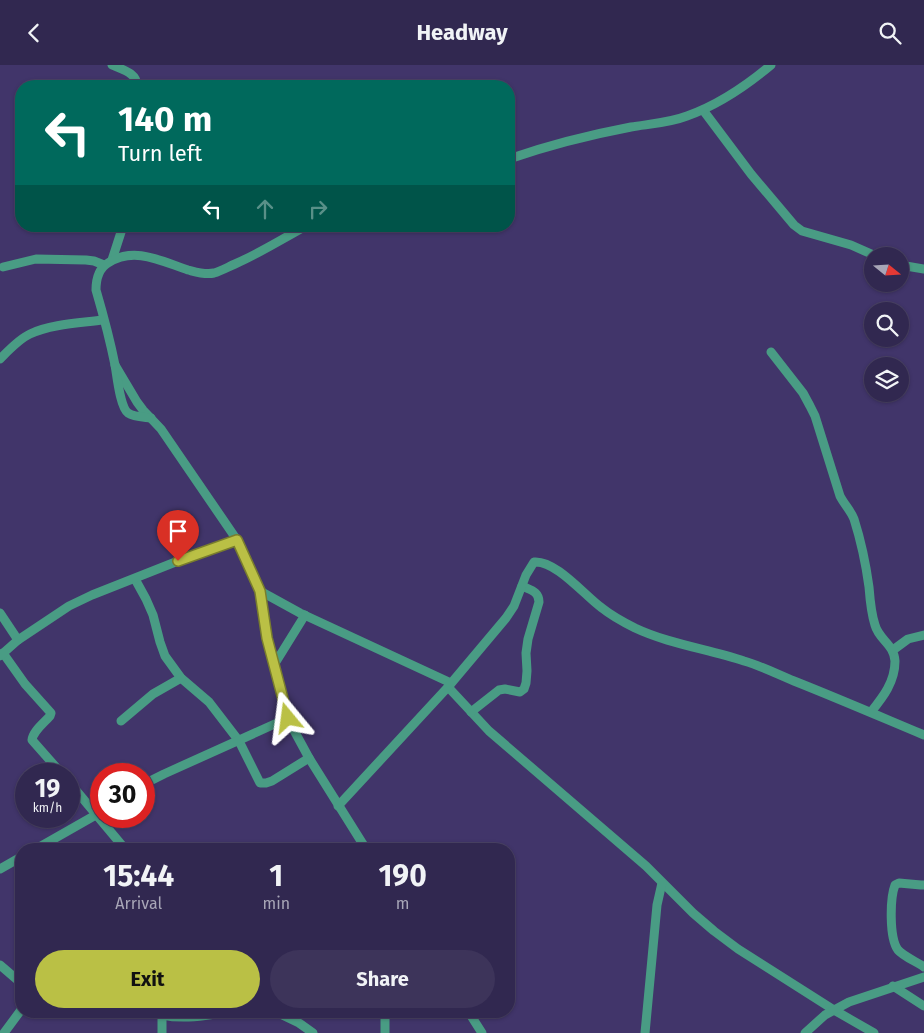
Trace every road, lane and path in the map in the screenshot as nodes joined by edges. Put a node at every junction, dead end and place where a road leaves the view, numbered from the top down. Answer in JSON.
{"nodes":[{"id":1,"x":112,"y":65,"type":"edge"},
{"id":2,"x":771,"y":65,"type":"edge"},
{"id":3,"x":136,"y":80,"type":"edge"},
{"id":4,"x":703,"y":110,"type":"junction"},
{"id":5,"x":515,"y":157,"type":"edge"},
{"id":6,"x":121,"y":232,"type":"edge"},
{"id":7,"x":295,"y":232,"type":"edge"},
{"id":8,"x":864,"y":251,"type":"edge"},
{"id":9,"x":108,"y":263,"type":"junction"},
{"id":10,"x":909,"y":266,"type":"edge"},
{"id":11,"x":3,"y":267,"type":"dead end"},
{"id":12,"x":924,"y":269,"type":"edge"},
{"id":13,"x":103,"y":320,"type":"junction"},
{"id":14,"x":771,"y":351,"type":"dead end"},
{"id":15,"x":0,"y":359,"type":"edge"},
{"id":16,"x":115,"y":365,"type":"junction"},
{"id":17,"x":151,"y":418,"type":"junction"},
{"id":18,"x":237,"y":540,"type":"junction"},
{"id":19,"x":135,"y":579,"type":"junction"},
{"id":20,"x":522,"y":586,"type":"junction"},
{"id":21,"x":260,"y":591,"type":"junction"},
{"id":22,"x":0,"y":613,"type":"edge"},
{"id":23,"x":304,"y":615,"type":"junction"},
{"id":24,"x":924,"y":635,"type":"edge"},
{"id":25,"x":18,"y":640,"type":"junction"},
{"id":26,"x":893,"y":650,"type":"junction"},
{"id":27,"x":2,"y":655,"type":"edge"},
{"id":28,"x":274,"y":665,"type":"junction"},
{"id":29,"x":181,"y":678,"type":"junction"},
{"id":30,"x":449,"y":685,"type":"junction"},
{"id":31,"x":471,"y":712,"type":"junction"},
{"id":32,"x":871,"y":712,"type":"junction"},
{"id":33,"x":288,"y":718,"type":"junction"},
{"id":34,"x":121,"y":721,"type":"dead end"},
{"id":35,"x":924,"y":735,"type":"edge"},
{"id":36,"x":239,"y":741,"type":"junction"},
{"id":37,"x":310,"y":758,"type":"junction"},
{"id":38,"x":53,"y":763,"type":"edge"},
{"id":39,"x":155,"y":778,"type":"edge"},
{"id":40,"x":80,"y":793,"type":"edge"},
{"id":41,"x":90,"y":804,"type":"edge"},
{"id":42,"x":338,"y":806,"type":"junction"},
{"id":43,"x":90,"y":818,"type":"edge"},
{"id":44,"x":110,"y":828,"type":"edge"},
{"id":45,"x":46,"y":843,"type":"edge"},
{"id":46,"x":121,"y":843,"type":"edge"},
{"id":47,"x":362,"y":843,"type":"edge"},
{"id":48,"x":15,"y":860,"type":"edge"},
{"id":49,"x":0,"y":869,"type":"edge"},
{"id":50,"x":662,"y":883,"type":"junction"},
{"id":51,"x":924,"y":885,"type":"edge"},
{"id":52,"x":0,"y":965,"type":"edge"},
{"id":53,"x":924,"y":967,"type":"edge"},
{"id":54,"x":924,"y":977,"type":"edge"},
{"id":55,"x":15,"y":978,"type":"edge"},
{"id":56,"x":893,"y":986,"type":"junction"},
{"id":57,"x":924,"y":1006,"type":"edge"},
{"id":58,"x":834,"y":1010,"type":"junction"},
{"id":59,"x":15,"y":1018,"type":"edge"},
{"id":60,"x":161,"y":1018,"type":"edge"},
{"id":61,"x":289,"y":1018,"type":"edge"},
{"id":62,"x":385,"y":1018,"type":"edge"},
{"id":63,"x":472,"y":1018,"type":"edge"},
{"id":64,"x":4,"y":1033,"type":"edge"},
{"id":65,"x":162,"y":1033,"type":"edge"},
{"id":66,"x":313,"y":1033,"type":"edge"},
{"id":67,"x":385,"y":1033,"type":"edge"},
{"id":68,"x":482,"y":1033,"type":"edge"},
{"id":69,"x":646,"y":1033,"type":"edge"},
{"id":70,"x":805,"y":1033,"type":"edge"},
{"id":71,"x":874,"y":1033,"type":"edge"}],
"edges":[{"from":1,"to":3,"type":"street"},
{"from":2,"to":4,"type":"street"},
{"from":4,"to":5,"type":"street"},
{"from":4,"to":8,"type":"street"},
{"from":6,"to":9,"type":"street"},
{"from":7,"to":9,"type":"street"},
{"from":9,"to":11,"type":"street"},
{"from":9,"to":13,"type":"street"},
{"from":10,"to":12,"type":"street"},
{"from":13,"to":15,"type":"street"},
{"from":13,"to":16,"type":"street"},
{"from":14,"to":26,"type":"street"},
{"from":16,"to":17,"type":"street"},
{"from":16,"to":17,"type":"street"},
{"from":17,"to":18,"type":"street"},
{"from":18,"to":19,"type":"street"},
{"from":18,"to":21,"type":"street"},
{"from":19,"to":25,"type":"street"},
{"from":19,"to":29,"type":"street"},
{"from":20,"to":30,"type":"street"},
{"from":20,"to":31,"type":"street"},
{"from":20,"to":32,"type":"street"},
{"from":21,"to":23,"type":"street"},
{"from":21,"to":28,"type":"street"},
{"from":22,"to":25,"type":"street"},
{"from":23,"to":28,"type":"street"},
{"from":23,"to":30,"type":"street"},
{"from":24,"to":26,"type":"street"},
{"from":25,"to":27,"type":"street"},
{"from":26,"to":32,"type":"street"},
{"from":27,"to":38,"type":"street"},
{"from":28,"to":33,"type":"street"},
{"from":29,"to":34,"type":"street"},
{"from":29,"to":36,"type":"street"},
{"from":30,"to":31,"type":"street"},
{"from":30,"to":42,"type":"street"},
{"from":31,"to":50,"type":"street"},
{"from":32,"to":35,"type":"street"},
{"from":33,"to":36,"type":"street"},
{"from":33,"to":37,"type":"street"},
{"from":36,"to":37,"type":"street"},
{"from":36,"to":39,"type":"street"},
{"from":37,"to":42,"type":"street"},
{"from":40,"to":41,"type":"street"},
{"from":42,"to":47,"type":"street"},
{"from":43,"to":45,"type":"street"},
{"from":44,"to":46,"type":"street"},
{"from":48,"to":49,"type":"street"},
{"from":50,"to":58,"type":"street"},
{"from":50,"to":69,"type":"street"},
{"from":51,"to":53,"type":"street"},
{"from":52,"to":55,"type":"street"},
{"from":54,"to":56,"type":"street"},
{"from":56,"to":57,"type":"street"},
{"from":56,"to":58,"type":"street"},
{"from":58,"to":70,"type":"street"},
{"from":58,"to":71,"type":"street"},
{"from":59,"to":64,"type":"street"},
{"from":60,"to":65,"type":"street"},
{"from":61,"to":66,"type":"street"},
{"from":62,"to":67,"type":"street"},
{"from":63,"to":68,"type":"street"}]}
